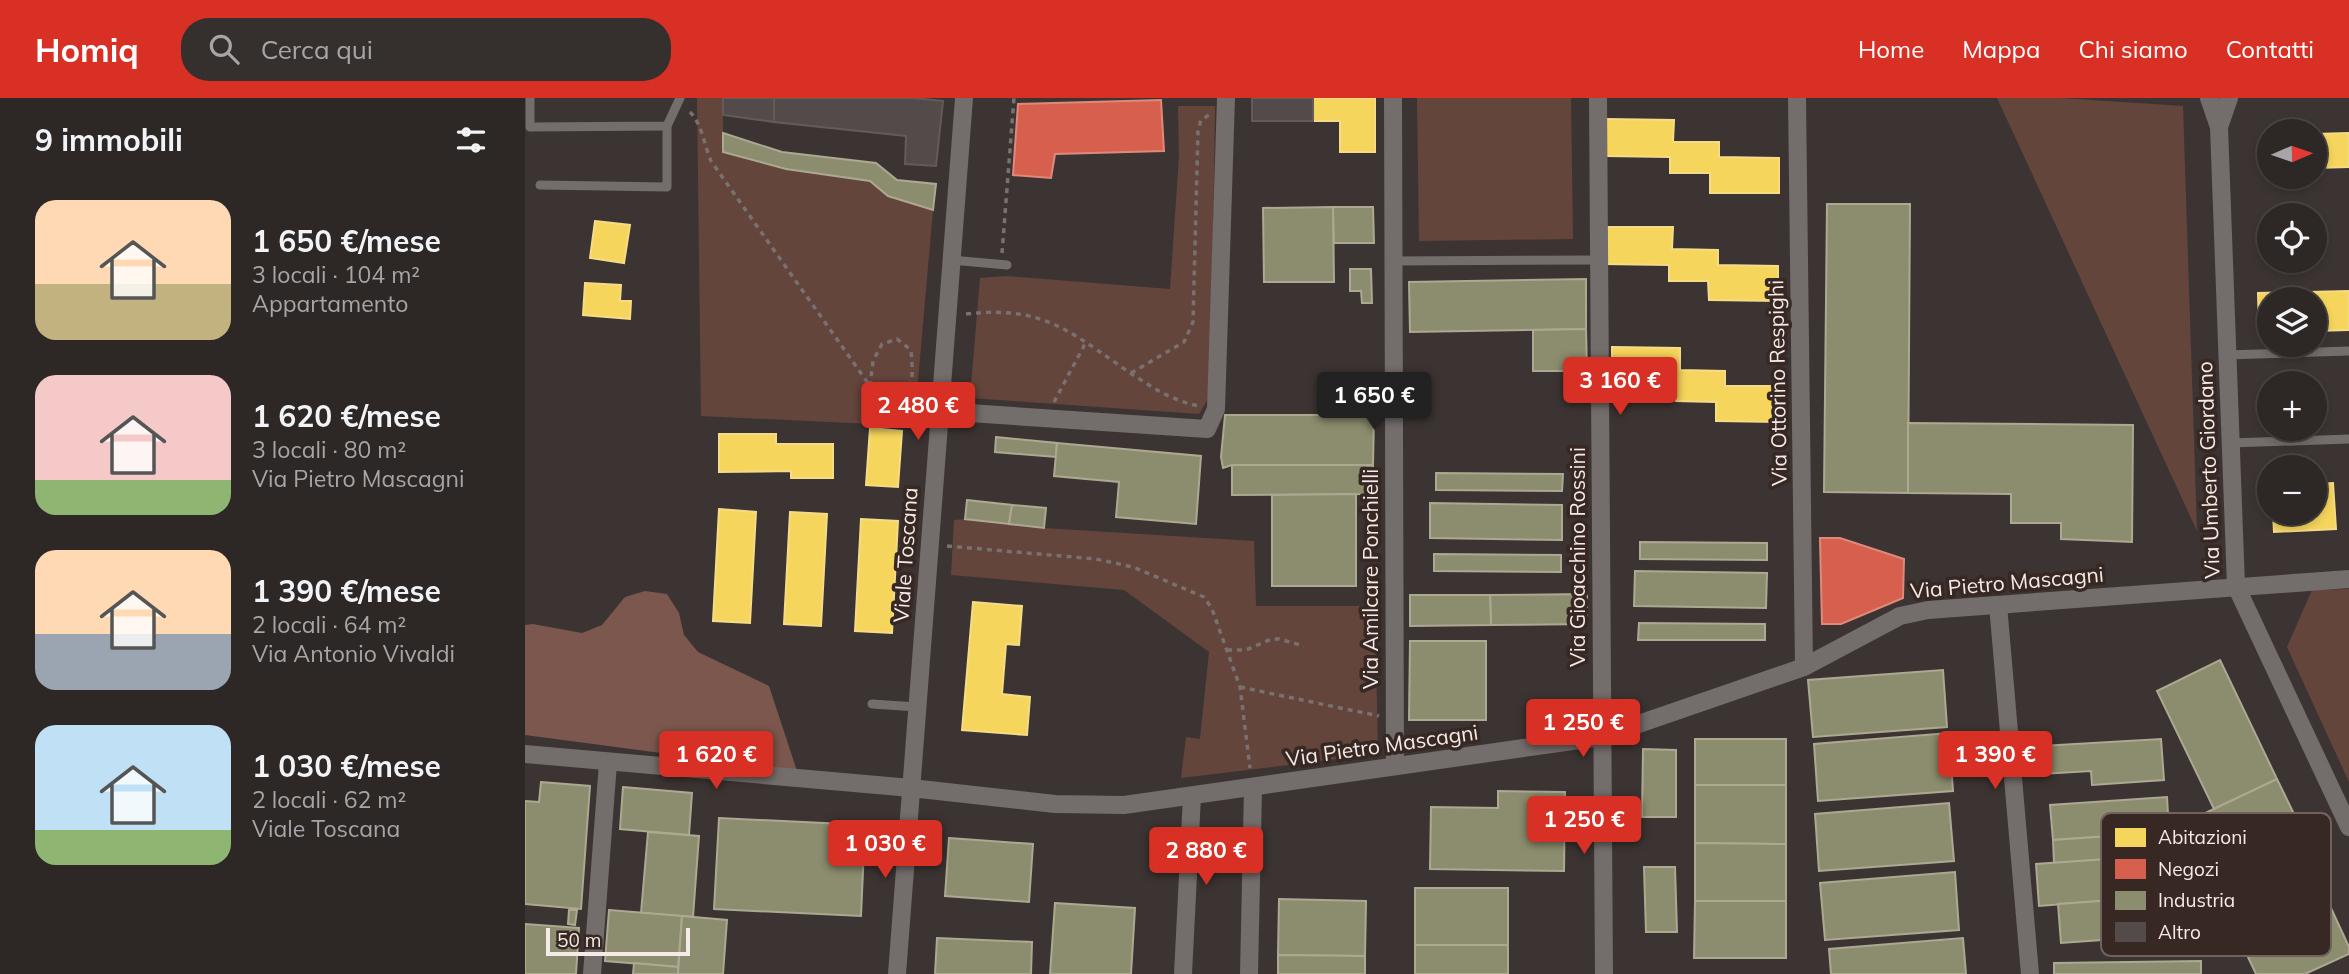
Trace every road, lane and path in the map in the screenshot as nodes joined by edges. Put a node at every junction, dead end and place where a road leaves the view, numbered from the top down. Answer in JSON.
{"nodes":[{"id":1,"x":530,"y":98,"type":"edge"},
{"id":2,"x":964,"y":98,"type":"edge"},
{"id":3,"x":1014,"y":98,"type":"edge"},
{"id":4,"x":1393,"y":98,"type":"edge"},
{"id":5,"x":1598,"y":98,"type":"edge"},
{"id":6,"x":1797,"y":98,"type":"edge"},
{"id":7,"x":2209,"y":98,"type":"edge"},
{"id":8,"x":2229,"y":98,"type":"edge"},
{"id":9,"x":679,"y":99,"type":"edge"},
{"id":10,"x":1226,"y":101,"type":"edge"},
{"id":11,"x":667,"y":126,"type":"junction"},
{"id":12,"x":2218,"y":127,"type":"junction"},
{"id":13,"x":540,"y":185,"type":"dead end"},
{"id":14,"x":951,"y":260,"type":"junction"},
{"id":15,"x":1600,"y":260,"type":"junction"},
{"id":16,"x":1393,"y":261,"type":"junction"},
{"id":17,"x":1004,"y":264,"type":"joint"},
{"id":18,"x":947,"y":316,"type":"junction"},
{"id":19,"x":1086,"y":342,"type":"junction"},
{"id":20,"x":2349,"y":351,"type":"edge"},
{"id":21,"x":2227,"y":355,"type":"junction"},
{"id":22,"x":1131,"y":373,"type":"junction"},
{"id":23,"x":870,"y":386,"type":"junction"},
{"id":24,"x":1216,"y":408,"type":"junction"},
{"id":25,"x":893,"y":411,"type":"junction"},
{"id":26,"x":939,"y":411,"type":"junction"},
{"id":27,"x":1046,"y":418,"type":"junction"},
{"id":28,"x":938,"y":430,"type":"junction"},
{"id":29,"x":2349,"y":439,"type":"edge"},
{"id":30,"x":2231,"y":443,"type":"junction"},
{"id":31,"x":929,"y":544,"type":"junction"},
{"id":32,"x":2349,"y":579,"type":"edge"},
{"id":33,"x":2236,"y":586,"type":"junction"},
{"id":34,"x":1998,"y":605,"type":"junction"},
{"id":35,"x":1304,"y":646,"type":"dead end"},
{"id":36,"x":1227,"y":650,"type":"junction"},
{"id":37,"x":1804,"y":667,"type":"junction"},
{"id":38,"x":1240,"y":687,"type":"junction"},
{"id":39,"x":872,"y":704,"type":"dead end"},
{"id":40,"x":917,"y":707,"type":"junction"},
{"id":41,"x":1395,"y":718,"type":"junction"},
{"id":42,"x":1601,"y":737,"type":"junction"},
{"id":43,"x":525,"y":754,"type":"edge"},
{"id":44,"x":608,"y":763,"type":"junction"},
{"id":45,"x":1395,"y":766,"type":"junction"},
{"id":46,"x":911,"y":788,"type":"junction"},
{"id":47,"x":1253,"y":788,"type":"junction"},
{"id":48,"x":1192,"y":796,"type":"junction"},
{"id":49,"x":2349,"y":827,"type":"edge"},
{"id":50,"x":592,"y":974,"type":"edge"},
{"id":51,"x":898,"y":974,"type":"edge"},
{"id":52,"x":1183,"y":974,"type":"edge"},
{"id":53,"x":1249,"y":974,"type":"edge"},
{"id":54,"x":1604,"y":974,"type":"edge"},
{"id":55,"x":2030,"y":974,"type":"edge"}],
"edges":[{"from":1,"to":11,"type":"lane"},
{"from":2,"to":14,"type":"street","name":"Viale Toscana"},
{"from":3,"to":17,"type":"path"},
{"from":4,"to":16,"type":"street","name":"Via Amilcare Ponchielli"},
{"from":5,"to":15,"type":"street","name":"Via Gioacchino Rossini"},
{"from":6,"to":37,"type":"street","name":"Via Ottorino Respighi"},
{"from":7,"to":12,"type":"street","name":"Via Umberto Giordano"},
{"from":8,"to":12,"type":"street","name":"Via Umberto Giordano"},
{"from":9,"to":11,"type":"lane"},
{"from":9,"to":23,"type":"path"},
{"from":10,"to":22,"type":"path"},
{"from":10,"to":24,"type":"street"},
{"from":11,"to":13,"type":"lane"},
{"from":12,"to":21,"type":"street","name":"Via Umberto Giordano"},
{"from":14,"to":17,"type":"lane"},
{"from":14,"to":18,"type":"street","name":"Viale Toscana"},
{"from":15,"to":16,"type":"lane"},
{"from":15,"to":42,"type":"street","name":"Via Gioacchino Rossini"},
{"from":16,"to":41,"type":"street","name":"Via Amilcare Ponchielli"},
{"from":18,"to":19,"type":"path"},
{"from":18,"to":26,"type":"street","name":"Viale Toscana"},
{"from":19,"to":22,"type":"path"},
{"from":19,"to":27,"type":"path"},
{"from":20,"to":21,"type":"lane"},
{"from":21,"to":30,"type":"street","name":"Via Umberto Giordano"},
{"from":22,"to":24,"type":"path"},
{"from":23,"to":25,"type":"path"},
{"from":23,"to":25,"type":"path"},
{"from":24,"to":27,"type":"street"},
{"from":25,"to":28,"type":"path"},
{"from":26,"to":27,"type":"street"},
{"from":26,"to":28,"type":"street","name":"Viale Toscana"},
{"from":28,"to":31,"type":"street","name":"Viale Toscana"},
{"from":29,"to":30,"type":"lane"},
{"from":30,"to":33,"type":"street","name":"Via Umberto Giordano"},
{"from":31,"to":36,"type":"path"},
{"from":31,"to":40,"type":"street","name":"Viale Toscana"},
{"from":32,"to":33,"type":"street","name":"Via Pietro Mascagni"},
{"from":33,"to":34,"type":"street","name":"Via Pietro Mascagni"},
{"from":33,"to":49,"type":"street","name":"Via Umberto Giordano"},
{"from":34,"to":37,"type":"street","name":"Via Pietro Mascagni"},
{"from":34,"to":55,"type":"street"},
{"from":35,"to":36,"type":"path"},
{"from":36,"to":38,"type":"path"},
{"from":37,"to":42,"type":"street","name":"Via Pietro Mascagni"},
{"from":38,"to":41,"type":"path"},
{"from":38,"to":47,"type":"path"},
{"from":39,"to":40,"type":"lane"},
{"from":40,"to":46,"type":"street","name":"Viale Toscana"},
{"from":41,"to":45,"type":"street","name":"Via Amilcare Ponchielli"},
{"from":42,"to":45,"type":"street","name":"Via Pietro Mascagni"},
{"from":42,"to":54,"type":"street","name":"Via Gioacchino Rossini"},
{"from":43,"to":44,"type":"street","name":"Via Pietro Mascagni"},
{"from":44,"to":46,"type":"street","name":"Via Pietro Mascagni"},
{"from":44,"to":50,"type":"street"},
{"from":45,"to":47,"type":"street","name":"Via Pietro Mascagni"},
{"from":46,"to":48,"type":"street","name":"Via Pietro Mascagni"},
{"from":46,"to":51,"type":"street","name":"Viale Toscana"},
{"from":47,"to":48,"type":"street","name":"Via Pietro Mascagni"},
{"from":47,"to":53,"type":"street"},
{"from":48,"to":52,"type":"street"}]}
